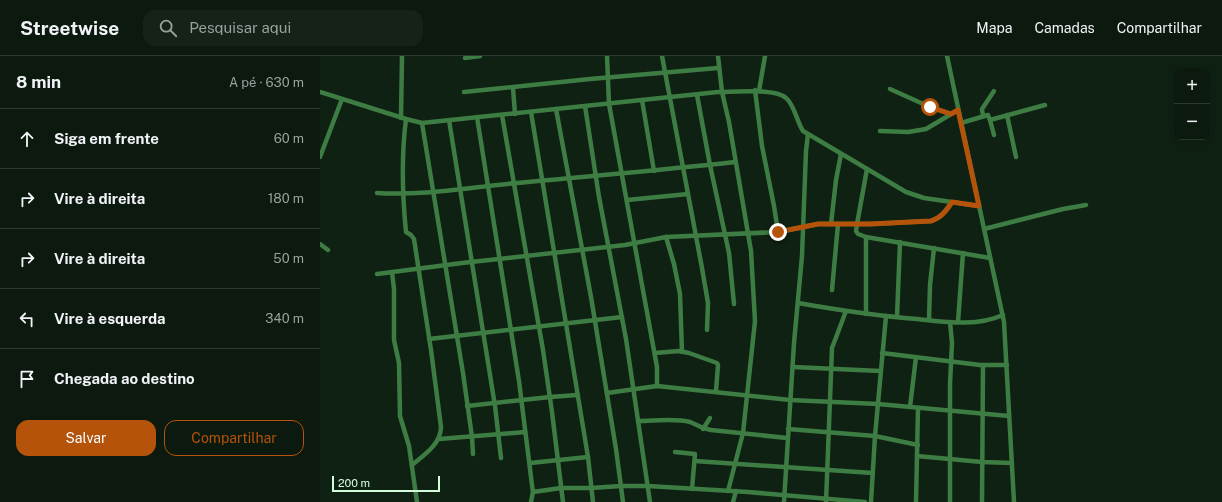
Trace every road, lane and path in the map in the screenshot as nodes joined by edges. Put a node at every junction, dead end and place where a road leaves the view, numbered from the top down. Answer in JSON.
{"nodes":[{"id":1,"x":402,"y":56,"type":"edge"},
{"id":2,"x":480,"y":56,"type":"edge"},
{"id":3,"x":607,"y":56,"type":"edge"},
{"id":4,"x":662,"y":56,"type":"edge"},
{"id":5,"x":718,"y":56,"type":"edge"},
{"id":6,"x":765,"y":56,"type":"edge"},
{"id":7,"x":947,"y":56,"type":"edge"},
{"id":8,"x":465,"y":58,"type":"dead end"},
{"id":9,"x":718,"y":68,"type":"junction"},
{"id":10,"x":664,"y":72,"type":"junction"},
{"id":11,"x":609,"y":77,"type":"junction"},
{"id":12,"x":513,"y":88,"type":"junction"},
{"id":13,"x":890,"y":89,"type":"dead end"},
{"id":14,"x":757,"y":91,"type":"junction"},
{"id":15,"x":994,"y":91,"type":"dead end"},
{"id":16,"x":320,"y":92,"type":"edge"},
{"id":17,"x":464,"y":92,"type":"dead end"},
{"id":18,"x":722,"y":92,"type":"junction"},
{"id":19,"x":697,"y":95,"type":"junction"},
{"id":20,"x":669,"y":98,"type":"junction"},
{"id":21,"x":342,"y":99,"type":"junction"},
{"id":22,"x":642,"y":100,"type":"junction"},
{"id":23,"x":609,"y":104,"type":"junction"},
{"id":24,"x":1045,"y":105,"type":"dead end"},
{"id":25,"x":585,"y":106,"type":"junction"},
{"id":26,"x":556,"y":110,"type":"junction"},
{"id":27,"x":958,"y":110,"type":"junction"},
{"id":28,"x":531,"y":112,"type":"junction"},
{"id":29,"x":515,"y":114,"type":"junction"},
{"id":30,"x":951,"y":114,"type":"junction"},
{"id":31,"x":502,"y":115,"type":"junction"},
{"id":32,"x":1008,"y":115,"type":"junction"},
{"id":33,"x":983,"y":116,"type":"junction"},
{"id":34,"x":477,"y":117,"type":"junction"},
{"id":35,"x":404,"y":118,"type":"junction"},
{"id":36,"x":449,"y":120,"type":"junction"},
{"id":37,"x":990,"y":120,"type":"junction"},
{"id":38,"x":422,"y":122,"type":"junction"},
{"id":39,"x":961,"y":123,"type":"junction"},
{"id":40,"x":880,"y":131,"type":"dead end"},
{"id":41,"x":808,"y":134,"type":"junction"},
{"id":42,"x":994,"y":135,"type":"dead end"},
{"id":43,"x":841,"y":154,"type":"junction"},
{"id":44,"x":320,"y":157,"type":"edge"},
{"id":45,"x":1016,"y":157,"type":"dead end"},
{"id":46,"x":735,"y":162,"type":"junction"},
{"id":47,"x":710,"y":165,"type":"junction"},
{"id":48,"x":684,"y":168,"type":"junction"},
{"id":49,"x":866,"y":169,"type":"junction"},
{"id":50,"x":654,"y":171,"type":"junction"},
{"id":51,"x":622,"y":174,"type":"junction"},
{"id":52,"x":596,"y":176,"type":"junction"},
{"id":53,"x":570,"y":179,"type":"junction"},
{"id":54,"x":542,"y":181,"type":"junction"},
{"id":55,"x":514,"y":183,"type":"junction"},
{"id":56,"x":488,"y":187,"type":"junction"},
{"id":57,"x":460,"y":189,"type":"junction"},
{"id":58,"x":433,"y":192,"type":"junction"},
{"id":59,"x":377,"y":193,"type":"dead end"},
{"id":60,"x":402,"y":194,"type":"junction"},
{"id":61,"x":688,"y":194,"type":"junction"},
{"id":62,"x":627,"y":200,"type":"junction"},
{"id":63,"x":952,"y":202,"type":"junction"},
{"id":64,"x":1086,"y":205,"type":"dead end"},
{"id":65,"x":979,"y":206,"type":"junction"},
{"id":66,"x":831,"y":224,"type":"junction"},
{"id":67,"x":838,"y":224,"type":"junction"},
{"id":68,"x":857,"y":224,"type":"junction"},
{"id":69,"x":804,"y":227,"type":"junction"},
{"id":70,"x":984,"y":229,"type":"junction"},
{"id":71,"x":778,"y":232,"type":"junction"},
{"id":72,"x":747,"y":233,"type":"junction"},
{"id":73,"x":696,"y":235,"type":"junction"},
{"id":74,"x":724,"y":235,"type":"junction"},
{"id":75,"x":666,"y":237,"type":"junction"},
{"id":76,"x":866,"y":237,"type":"junction"},
{"id":77,"x":900,"y":242,"type":"junction"},
{"id":78,"x":634,"y":243,"type":"junction"},
{"id":79,"x":320,"y":244,"type":"edge"},
{"id":80,"x":608,"y":246,"type":"junction"},
{"id":81,"x":934,"y":248,"type":"junction"},
{"id":82,"x":583,"y":249,"type":"junction"},
{"id":83,"x":328,"y":250,"type":"dead end"},
{"id":84,"x":554,"y":253,"type":"junction"},
{"id":85,"x":963,"y":253,"type":"junction"},
{"id":86,"x":526,"y":256,"type":"junction"},
{"id":87,"x":990,"y":258,"type":"junction"},
{"id":88,"x":500,"y":259,"type":"junction"},
{"id":89,"x":472,"y":262,"type":"junction"},
{"id":90,"x":445,"y":265,"type":"junction"},
{"id":91,"x":418,"y":268,"type":"junction"},
{"id":92,"x":392,"y":272,"type":"junction"},
{"id":93,"x":377,"y":274,"type":"dead end"},
{"id":94,"x":832,"y":290,"type":"dead end"},
{"id":95,"x":798,"y":303,"type":"junction"},
{"id":96,"x":734,"y":304,"type":"dead end"},
{"id":97,"x":846,"y":311,"type":"junction"},
{"id":98,"x":866,"y":314,"type":"junction"},
{"id":99,"x":1003,"y":315,"type":"junction"},
{"id":100,"x":886,"y":316,"type":"junction"},
{"id":101,"x":622,"y":317,"type":"junction"},
{"id":102,"x":897,"y":317,"type":"junction"},
{"id":103,"x":595,"y":319,"type":"junction"},
{"id":104,"x":929,"y":320,"type":"junction"},
{"id":105,"x":950,"y":322,"type":"junction"},
{"id":106,"x":958,"y":322,"type":"junction"},
{"id":107,"x":565,"y":324,"type":"junction"},
{"id":108,"x":539,"y":326,"type":"junction"},
{"id":109,"x":511,"y":329,"type":"junction"},
{"id":110,"x":708,"y":330,"type":"dead end"},
{"id":111,"x":484,"y":333,"type":"junction"},
{"id":112,"x":456,"y":337,"type":"junction"},
{"id":113,"x":429,"y":340,"type":"junction"},
{"id":114,"x":682,"y":352,"type":"junction"},
{"id":115,"x":655,"y":353,"type":"junction"},
{"id":116,"x":882,"y":353,"type":"junction"},
{"id":117,"x":916,"y":357,"type":"junction"},
{"id":118,"x":951,"y":361,"type":"junction"},
{"id":119,"x":983,"y":365,"type":"junction"},
{"id":120,"x":1007,"y":365,"type":"junction"},
{"id":121,"x":793,"y":367,"type":"junction"},
{"id":122,"x":832,"y":368,"type":"junction"},
{"id":123,"x":880,"y":371,"type":"junction"},
{"id":124,"x":656,"y":386,"type":"junction"},
{"id":125,"x":634,"y":389,"type":"junction"},
{"id":126,"x":716,"y":391,"type":"junction"},
{"id":127,"x":607,"y":393,"type":"junction"},
{"id":128,"x":577,"y":395,"type":"junction"},
{"id":129,"x":747,"y":395,"type":"junction"},
{"id":130,"x":550,"y":397,"type":"junction"},
{"id":131,"x":521,"y":400,"type":"junction"},
{"id":132,"x":790,"y":400,"type":"junction"},
{"id":133,"x":830,"y":402,"type":"junction"},
{"id":134,"x":495,"y":403,"type":"junction"},
{"id":135,"x":878,"y":404,"type":"junction"},
{"id":136,"x":467,"y":406,"type":"junction"},
{"id":137,"x":910,"y":407,"type":"junction"},
{"id":138,"x":918,"y":408,"type":"junction"},
{"id":139,"x":951,"y":411,"type":"junction"},
{"id":140,"x":983,"y":414,"type":"junction"},
{"id":141,"x":1009,"y":416,"type":"junction"},
{"id":142,"x":710,"y":418,"type":"dead end"},
{"id":143,"x":638,"y":421,"type":"junction"},
{"id":144,"x":703,"y":429,"type":"junction"},
{"id":145,"x":788,"y":429,"type":"junction"},
{"id":146,"x":525,"y":432,"type":"junction"},
{"id":147,"x":743,"y":433,"type":"junction"},
{"id":148,"x":829,"y":433,"type":"junction"},
{"id":149,"x":500,"y":434,"type":"junction"},
{"id":150,"x":875,"y":436,"type":"junction"},
{"id":151,"x":472,"y":437,"type":"junction"},
{"id":152,"x":788,"y":438,"type":"junction"},
{"id":153,"x":439,"y":439,"type":"junction"},
{"id":154,"x":918,"y":445,"type":"junction"},
{"id":155,"x":675,"y":452,"type":"dead end"},
{"id":156,"x":473,"y":454,"type":"dead end"},
{"id":157,"x":917,"y":456,"type":"junction"},
{"id":158,"x":588,"y":457,"type":"junction"},
{"id":159,"x":501,"y":458,"type":"dead end"},
{"id":160,"x":950,"y":459,"type":"junction"},
{"id":161,"x":558,"y":460,"type":"junction"},
{"id":162,"x":695,"y":461,"type":"junction"},
{"id":163,"x":982,"y":462,"type":"junction"},
{"id":164,"x":530,"y":463,"type":"junction"},
{"id":165,"x":1012,"y":463,"type":"junction"},
{"id":166,"x":412,"y":464,"type":"junction"},
{"id":167,"x":736,"y":464,"type":"junction"},
{"id":168,"x":786,"y":467,"type":"junction"},
{"id":169,"x":828,"y":470,"type":"junction"},
{"id":170,"x":873,"y":473,"type":"junction"},
{"id":171,"x":621,"y":486,"type":"junction"},
{"id":172,"x":648,"y":486,"type":"junction"},
{"id":173,"x":561,"y":488,"type":"junction"},
{"id":174,"x":591,"y":488,"type":"junction"},
{"id":175,"x":692,"y":488,"type":"junction"},
{"id":176,"x":728,"y":491,"type":"junction"},
{"id":177,"x":736,"y":491,"type":"junction"},
{"id":178,"x":533,"y":492,"type":"junction"},
{"id":179,"x":784,"y":495,"type":"junction"},
{"id":180,"x":826,"y":500,"type":"edge"},
{"id":181,"x":417,"y":502,"type":"edge"},
{"id":182,"x":531,"y":502,"type":"edge"},
{"id":183,"x":563,"y":502,"type":"edge"},
{"id":184,"x":593,"y":502,"type":"edge"},
{"id":185,"x":623,"y":502,"type":"edge"},
{"id":186,"x":650,"y":502,"type":"edge"},
{"id":187,"x":733,"y":502,"type":"edge"},
{"id":188,"x":784,"y":502,"type":"edge"},
{"id":189,"x":865,"y":502,"type":"edge"},
{"id":190,"x":871,"y":502,"type":"edge"},
{"id":191,"x":916,"y":502,"type":"edge"},
{"id":192,"x":950,"y":502,"type":"edge"},
{"id":193,"x":982,"y":502,"type":"edge"},
{"id":194,"x":1014,"y":502,"type":"edge"}],
"edges":[{"from":1,"to":35,"type":"street"},
{"from":2,"to":8,"type":"street"},
{"from":3,"to":11,"type":"street"},
{"from":4,"to":10,"type":"street"},
{"from":5,"to":9,"type":"street"},
{"from":6,"to":14,"type":"street"},
{"from":7,"to":27,"type":"street"},
{"from":9,"to":10,"type":"street"},
{"from":9,"to":18,"type":"street"},
{"from":10,"to":11,"type":"street"},
{"from":10,"to":20,"type":"street"},
{"from":11,"to":12,"type":"street"},
{"from":11,"to":23,"type":"street"},
{"from":12,"to":17,"type":"street"},
{"from":12,"to":29,"type":"street"},
{"from":13,"to":30,"type":"street"},
{"from":14,"to":18,"type":"street"},
{"from":14,"to":41,"type":"street"},
{"from":14,"to":71,"type":"street"},
{"from":15,"to":33,"type":"street"},
{"from":16,"to":21,"type":"street"},
{"from":18,"to":19,"type":"street"},
{"from":18,"to":46,"type":"street"},
{"from":19,"to":20,"type":"street"},
{"from":19,"to":47,"type":"street"},
{"from":20,"to":22,"type":"street"},
{"from":20,"to":48,"type":"street"},
{"from":21,"to":35,"type":"street"},
{"from":21,"to":44,"type":"street"},
{"from":22,"to":23,"type":"street"},
{"from":22,"to":50,"type":"street"},
{"from":23,"to":25,"type":"street"},
{"from":23,"to":51,"type":"street"},
{"from":24,"to":32,"type":"street"},
{"from":25,"to":26,"type":"street"},
{"from":25,"to":52,"type":"street"},
{"from":26,"to":28,"type":"street"},
{"from":26,"to":53,"type":"street"},
{"from":27,"to":30,"type":"street"},
{"from":27,"to":39,"type":"street"},
{"from":28,"to":29,"type":"street"},
{"from":28,"to":54,"type":"street"},
{"from":29,"to":31,"type":"street"},
{"from":30,"to":40,"type":"street"},
{"from":31,"to":34,"type":"street"},
{"from":31,"to":55,"type":"street"},
{"from":32,"to":37,"type":"street"},
{"from":32,"to":45,"type":"street"},
{"from":33,"to":37,"type":"street"},
{"from":33,"to":39,"type":"street"},
{"from":34,"to":36,"type":"street"},
{"from":34,"to":56,"type":"street"},
{"from":35,"to":38,"type":"street"},
{"from":35,"to":60,"type":"street"},
{"from":36,"to":38,"type":"street"},
{"from":36,"to":57,"type":"street"},
{"from":37,"to":42,"type":"street"},
{"from":38,"to":58,"type":"street"},
{"from":39,"to":65,"type":"street"},
{"from":41,"to":43,"type":"street"},
{"from":41,"to":69,"type":"street"},
{"from":43,"to":49,"type":"street"},
{"from":43,"to":66,"type":"street"},
{"from":46,"to":47,"type":"street"},
{"from":46,"to":72,"type":"street"},
{"from":47,"to":48,"type":"street"},
{"from":47,"to":74,"type":"street"},
{"from":48,"to":50,"type":"street"},
{"from":48,"to":61,"type":"street"},
{"from":49,"to":63,"type":"street"},
{"from":49,"to":68,"type":"street"},
{"from":50,"to":51,"type":"street"},
{"from":51,"to":52,"type":"street"},
{"from":51,"to":62,"type":"street"},
{"from":52,"to":53,"type":"street"},
{"from":52,"to":80,"type":"street"},
{"from":53,"to":54,"type":"street"},
{"from":53,"to":82,"type":"street"},
{"from":54,"to":55,"type":"street"},
{"from":54,"to":84,"type":"street"},
{"from":55,"to":56,"type":"street"},
{"from":55,"to":86,"type":"street"},
{"from":56,"to":57,"type":"street"},
{"from":56,"to":88,"type":"street"},
{"from":57,"to":58,"type":"street"},
{"from":57,"to":89,"type":"street"},
{"from":58,"to":60,"type":"street"},
{"from":58,"to":90,"type":"street"},
{"from":59,"to":60,"type":"street"},
{"from":60,"to":91,"type":"street"},
{"from":61,"to":62,"type":"street"},
{"from":61,"to":73,"type":"street"},
{"from":62,"to":78,"type":"street"},
{"from":63,"to":65,"type":"street"},
{"from":63,"to":68,"type":"street"},
{"from":64,"to":70,"type":"street"},
{"from":65,"to":70,"type":"street"},
{"from":66,"to":67,"type":"street"},
{"from":66,"to":69,"type":"street"},
{"from":67,"to":68,"type":"street"},
{"from":67,"to":94,"type":"street"},
{"from":68,"to":76,"type":"street"},
{"from":69,"to":71,"type":"street"},
{"from":69,"to":95,"type":"street"},
{"from":70,"to":87,"type":"street"},
{"from":71,"to":72,"type":"street"},
{"from":72,"to":74,"type":"street"},
{"from":72,"to":129,"type":"street"},
{"from":73,"to":74,"type":"street"},
{"from":73,"to":75,"type":"street"},
{"from":73,"to":110,"type":"street"},
{"from":74,"to":96,"type":"street"},
{"from":75,"to":78,"type":"street"},
{"from":75,"to":114,"type":"street"},
{"from":76,"to":77,"type":"street"},
{"from":76,"to":98,"type":"street"},
{"from":77,"to":81,"type":"street"},
{"from":77,"to":102,"type":"street"},
{"from":78,"to":80,"type":"street"},
{"from":78,"to":115,"type":"street"},
{"from":79,"to":83,"type":"street"},
{"from":80,"to":82,"type":"street"},
{"from":80,"to":101,"type":"street"},
{"from":81,"to":85,"type":"street"},
{"from":81,"to":104,"type":"street"},
{"from":82,"to":84,"type":"street"},
{"from":82,"to":103,"type":"street"},
{"from":84,"to":86,"type":"street"},
{"from":84,"to":107,"type":"street"},
{"from":85,"to":87,"type":"street"},
{"from":85,"to":106,"type":"street"},
{"from":86,"to":88,"type":"street"},
{"from":86,"to":108,"type":"street"},
{"from":87,"to":99,"type":"street"},
{"from":88,"to":89,"type":"street"},
{"from":88,"to":109,"type":"street"},
{"from":89,"to":90,"type":"street"},
{"from":89,"to":111,"type":"street"},
{"from":90,"to":91,"type":"street"},
{"from":90,"to":112,"type":"street"},
{"from":91,"to":92,"type":"street"},
{"from":91,"to":113,"type":"street"},
{"from":92,"to":93,"type":"street"},
{"from":92,"to":166,"type":"street"},
{"from":95,"to":97,"type":"street"},
{"from":95,"to":121,"type":"street"},
{"from":97,"to":98,"type":"street"},
{"from":97,"to":122,"type":"street"},
{"from":98,"to":100,"type":"street"},
{"from":99,"to":106,"type":"street"},
{"from":99,"to":120,"type":"street"},
{"from":100,"to":102,"type":"street"},
{"from":100,"to":116,"type":"street"},
{"from":101,"to":103,"type":"street"},
{"from":101,"to":125,"type":"street"},
{"from":102,"to":104,"type":"street"},
{"from":103,"to":107,"type":"street"},
{"from":103,"to":127,"type":"street"},
{"from":104,"to":105,"type":"street"},
{"from":105,"to":106,"type":"street"},
{"from":105,"to":118,"type":"street"},
{"from":107,"to":108,"type":"street"},
{"from":107,"to":128,"type":"street"},
{"from":108,"to":109,"type":"street"},
{"from":108,"to":130,"type":"street"},
{"from":109,"to":111,"type":"street"},
{"from":109,"to":131,"type":"street"},
{"from":111,"to":112,"type":"street"},
{"from":111,"to":134,"type":"street"},
{"from":112,"to":113,"type":"street"},
{"from":112,"to":136,"type":"street"},
{"from":113,"to":153,"type":"street"},
{"from":114,"to":115,"type":"street"},
{"from":114,"to":126,"type":"street"},
{"from":115,"to":124,"type":"street"},
{"from":116,"to":117,"type":"street"},
{"from":116,"to":123,"type":"street"},
{"from":117,"to":118,"type":"street"},
{"from":117,"to":137,"type":"street"},
{"from":118,"to":119,"type":"street"},
{"from":118,"to":139,"type":"street"},
{"from":119,"to":120,"type":"street"},
{"from":119,"to":140,"type":"street"},
{"from":120,"to":141,"type":"street"},
{"from":121,"to":122,"type":"street"},
{"from":121,"to":132,"type":"street"},
{"from":122,"to":123,"type":"street"},
{"from":122,"to":133,"type":"street"},
{"from":123,"to":135,"type":"street"},
{"from":124,"to":125,"type":"street"},
{"from":124,"to":126,"type":"street"},
{"from":125,"to":127,"type":"street"},
{"from":125,"to":143,"type":"street"},
{"from":126,"to":129,"type":"street"},
{"from":127,"to":171,"type":"street"},
{"from":128,"to":130,"type":"street"},
{"from":128,"to":158,"type":"street"},
{"from":129,"to":132,"type":"street"},
{"from":129,"to":147,"type":"street"},
{"from":130,"to":131,"type":"street"},
{"from":130,"to":161,"type":"street"},
{"from":131,"to":134,"type":"street"},
{"from":131,"to":146,"type":"street"},
{"from":132,"to":133,"type":"street"},
{"from":132,"to":145,"type":"street"},
{"from":133,"to":135,"type":"street"},
{"from":133,"to":148,"type":"street"},
{"from":134,"to":136,"type":"street"},
{"from":134,"to":149,"type":"street"},
{"from":135,"to":137,"type":"street"},
{"from":135,"to":150,"type":"street"},
{"from":136,"to":151,"type":"street"},
{"from":137,"to":138,"type":"street"},
{"from":138,"to":139,"type":"street"},
{"from":138,"to":154,"type":"street"},
{"from":139,"to":140,"type":"street"},
{"from":139,"to":160,"type":"street"},
{"from":140,"to":141,"type":"street"},
{"from":140,"to":163,"type":"street"},
{"from":141,"to":165,"type":"street"},
{"from":142,"to":144,"type":"street"},
{"from":143,"to":144,"type":"street"},
{"from":143,"to":172,"type":"street"},
{"from":144,"to":147,"type":"street"},
{"from":145,"to":148,"type":"street"},
{"from":145,"to":152,"type":"street"},
{"from":146,"to":149,"type":"street"},
{"from":146,"to":164,"type":"street"},
{"from":147,"to":152,"type":"street"},
{"from":147,"to":167,"type":"street"},
{"from":148,"to":150,"type":"street"},
{"from":148,"to":169,"type":"street"},
{"from":149,"to":151,"type":"street"},
{"from":149,"to":159,"type":"street"},
{"from":150,"to":154,"type":"street"},
{"from":150,"to":170,"type":"street"},
{"from":151,"to":153,"type":"street"},
{"from":151,"to":156,"type":"street"},
{"from":152,"to":168,"type":"street"},
{"from":153,"to":166,"type":"street"},
{"from":154,"to":157,"type":"street"},
{"from":155,"to":162,"type":"street"},
{"from":157,"to":160,"type":"street"},
{"from":157,"to":191,"type":"street"},
{"from":158,"to":161,"type":"street"},
{"from":158,"to":174,"type":"street"},
{"from":160,"to":163,"type":"street"},
{"from":160,"to":192,"type":"street"},
{"from":161,"to":164,"type":"street"},
{"from":161,"to":173,"type":"street"},
{"from":162,"to":167,"type":"street"},
{"from":162,"to":175,"type":"street"},
{"from":163,"to":165,"type":"street"},
{"from":163,"to":193,"type":"street"},
{"from":164,"to":178,"type":"street"},
{"from":165,"to":194,"type":"street"},
{"from":166,"to":181,"type":"street"},
{"from":167,"to":168,"type":"street"},
{"from":167,"to":176,"type":"street"},
{"from":168,"to":169,"type":"street"},
{"from":168,"to":179,"type":"street"},
{"from":169,"to":170,"type":"street"},
{"from":169,"to":180,"type":"street"},
{"from":170,"to":190,"type":"street"},
{"from":171,"to":172,"type":"street"},
{"from":171,"to":174,"type":"street"},
{"from":171,"to":185,"type":"street"},
{"from":172,"to":175,"type":"street"},
{"from":172,"to":186,"type":"street"},
{"from":173,"to":174,"type":"street"},
{"from":173,"to":178,"type":"street"},
{"from":173,"to":183,"type":"street"},
{"from":174,"to":184,"type":"street"},
{"from":175,"to":176,"type":"street"},
{"from":176,"to":177,"type":"street"},
{"from":177,"to":179,"type":"street"},
{"from":177,"to":187,"type":"street"},
{"from":178,"to":182,"type":"street"},
{"from":179,"to":180,"type":"street"},
{"from":179,"to":188,"type":"street"},
{"from":180,"to":189,"type":"street"}]}
